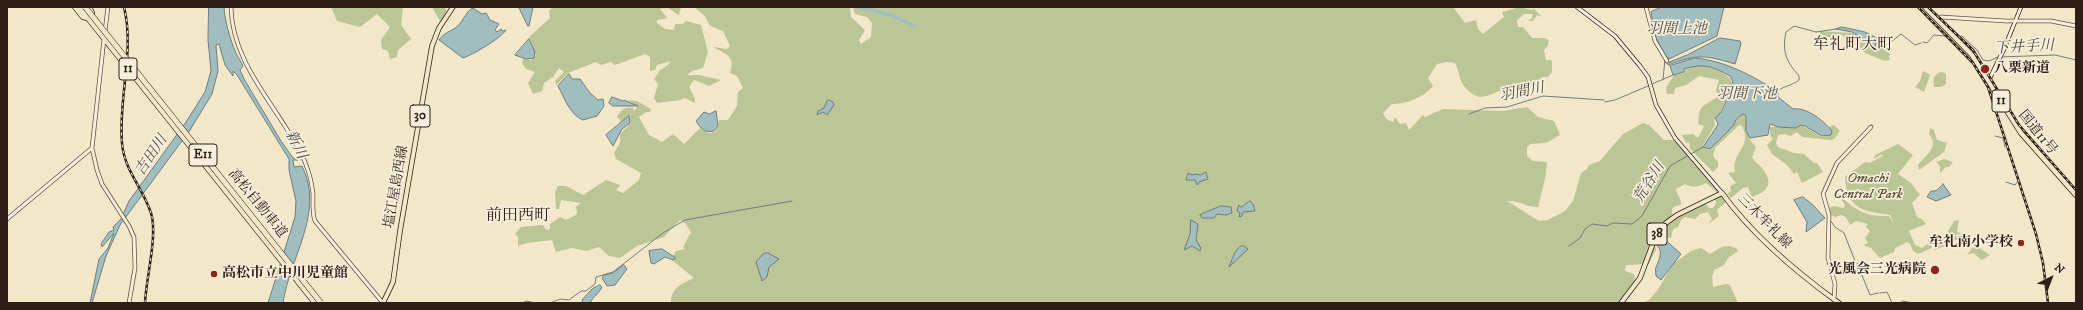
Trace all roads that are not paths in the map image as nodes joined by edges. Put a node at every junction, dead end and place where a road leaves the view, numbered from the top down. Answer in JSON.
{"nodes":[{"id":1,"x":75,"y":7,"type":"edge"},
{"id":2,"x":80,"y":7,"type":"edge"},
{"id":3,"x":87,"y":7,"type":"edge"},
{"id":4,"x":108,"y":7,"type":"edge"},
{"id":5,"x":231,"y":7,"type":"edge"},
{"id":6,"x":453,"y":7,"type":"edge"},
{"id":7,"x":1577,"y":7,"type":"edge"},
{"id":8,"x":1646,"y":7,"type":"edge"},
{"id":9,"x":1925,"y":7,"type":"edge"},
{"id":10,"x":2021,"y":7,"type":"edge"},
{"id":11,"x":88,"y":18,"type":"junction"},
{"id":12,"x":1938,"y":19,"type":"junction"},
{"id":13,"x":2016,"y":21,"type":"junction"},
{"id":14,"x":2076,"y":26,"type":"edge"},
{"id":15,"x":105,"y":30,"type":"junction"},
{"id":16,"x":104,"y":39,"type":"junction"},
{"id":17,"x":1667,"y":61,"type":"dead end"},
{"id":18,"x":1989,"y":80,"type":"junction"},
{"id":19,"x":1871,"y":127,"type":"dead end"},
{"id":20,"x":92,"y":148,"type":"junction"},
{"id":21,"x":1722,"y":193,"type":"junction"},
{"id":22,"x":2076,"y":195,"type":"edge"},
{"id":23,"x":7,"y":219,"type":"edge"},
{"id":24,"x":1834,"y":292,"type":"junction"},
{"id":25,"x":1829,"y":295,"type":"junction"},
{"id":26,"x":1835,"y":301,"type":"edge"},
{"id":27,"x":129,"y":303,"type":"edge"},
{"id":28,"x":316,"y":303,"type":"edge"},
{"id":29,"x":322,"y":303,"type":"edge"},
{"id":30,"x":383,"y":303,"type":"edge"},
{"id":31,"x":1621,"y":303,"type":"edge"},
{"id":32,"x":1839,"y":303,"type":"edge"}],
"edges":[{"from":1,"to":11,"type":"highway"},
{"from":2,"to":11,"type":"highway","number":"11"},
{"from":2,"to":28,"type":"highway","name":"高松自動車道","number":"E11"},
{"from":3,"to":15,"type":"highway","number":"11"},
{"from":3,"to":29,"type":"highway","name":"高松自動車道","number":"E11","bridge":true},
{"from":4,"to":15,"type":"street"},
{"from":5,"to":30,"type":"street"},
{"from":6,"to":30,"type":"main road","name":"塩江屋島西線","number":"30"},
{"from":7,"to":21,"type":"street"},
{"from":8,"to":17,"type":"street"},
{"from":9,"to":12,"type":"highway","name":"国道11号","number":"11"},
{"from":10,"to":13,"type":"street"},
{"from":11,"to":16,"type":"highway","number":"11"},
{"from":12,"to":13,"type":"street"},
{"from":12,"to":18,"type":"highway","name":"国道11号","number":"11"},
{"from":13,"to":14,"type":"street"},
{"from":13,"to":18,"type":"street"},
{"from":15,"to":16,"type":"street"},
{"from":15,"to":29,"type":"highway","number":"11","bridge":true},
{"from":16,"to":20,"type":"street"},
{"from":16,"to":28,"type":"highway","number":"11"},
{"from":18,"to":22,"type":"highway","name":"国道11号","number":"11"},
{"from":19,"to":24,"type":"street"},
{"from":20,"to":23,"type":"street"},
{"from":20,"to":27,"type":"street"},
{"from":21,"to":25,"type":"main road","name":"三木牟礼線"},
{"from":21,"to":31,"type":"main road","name":"三木牟礼線","number":"38"},
{"from":24,"to":25,"type":"street"},
{"from":24,"to":26,"type":"street"},
{"from":25,"to":26,"type":"main road","name":"三木牟礼線"},
{"from":26,"to":32,"type":"main road","name":"三木牟礼線"}]}
